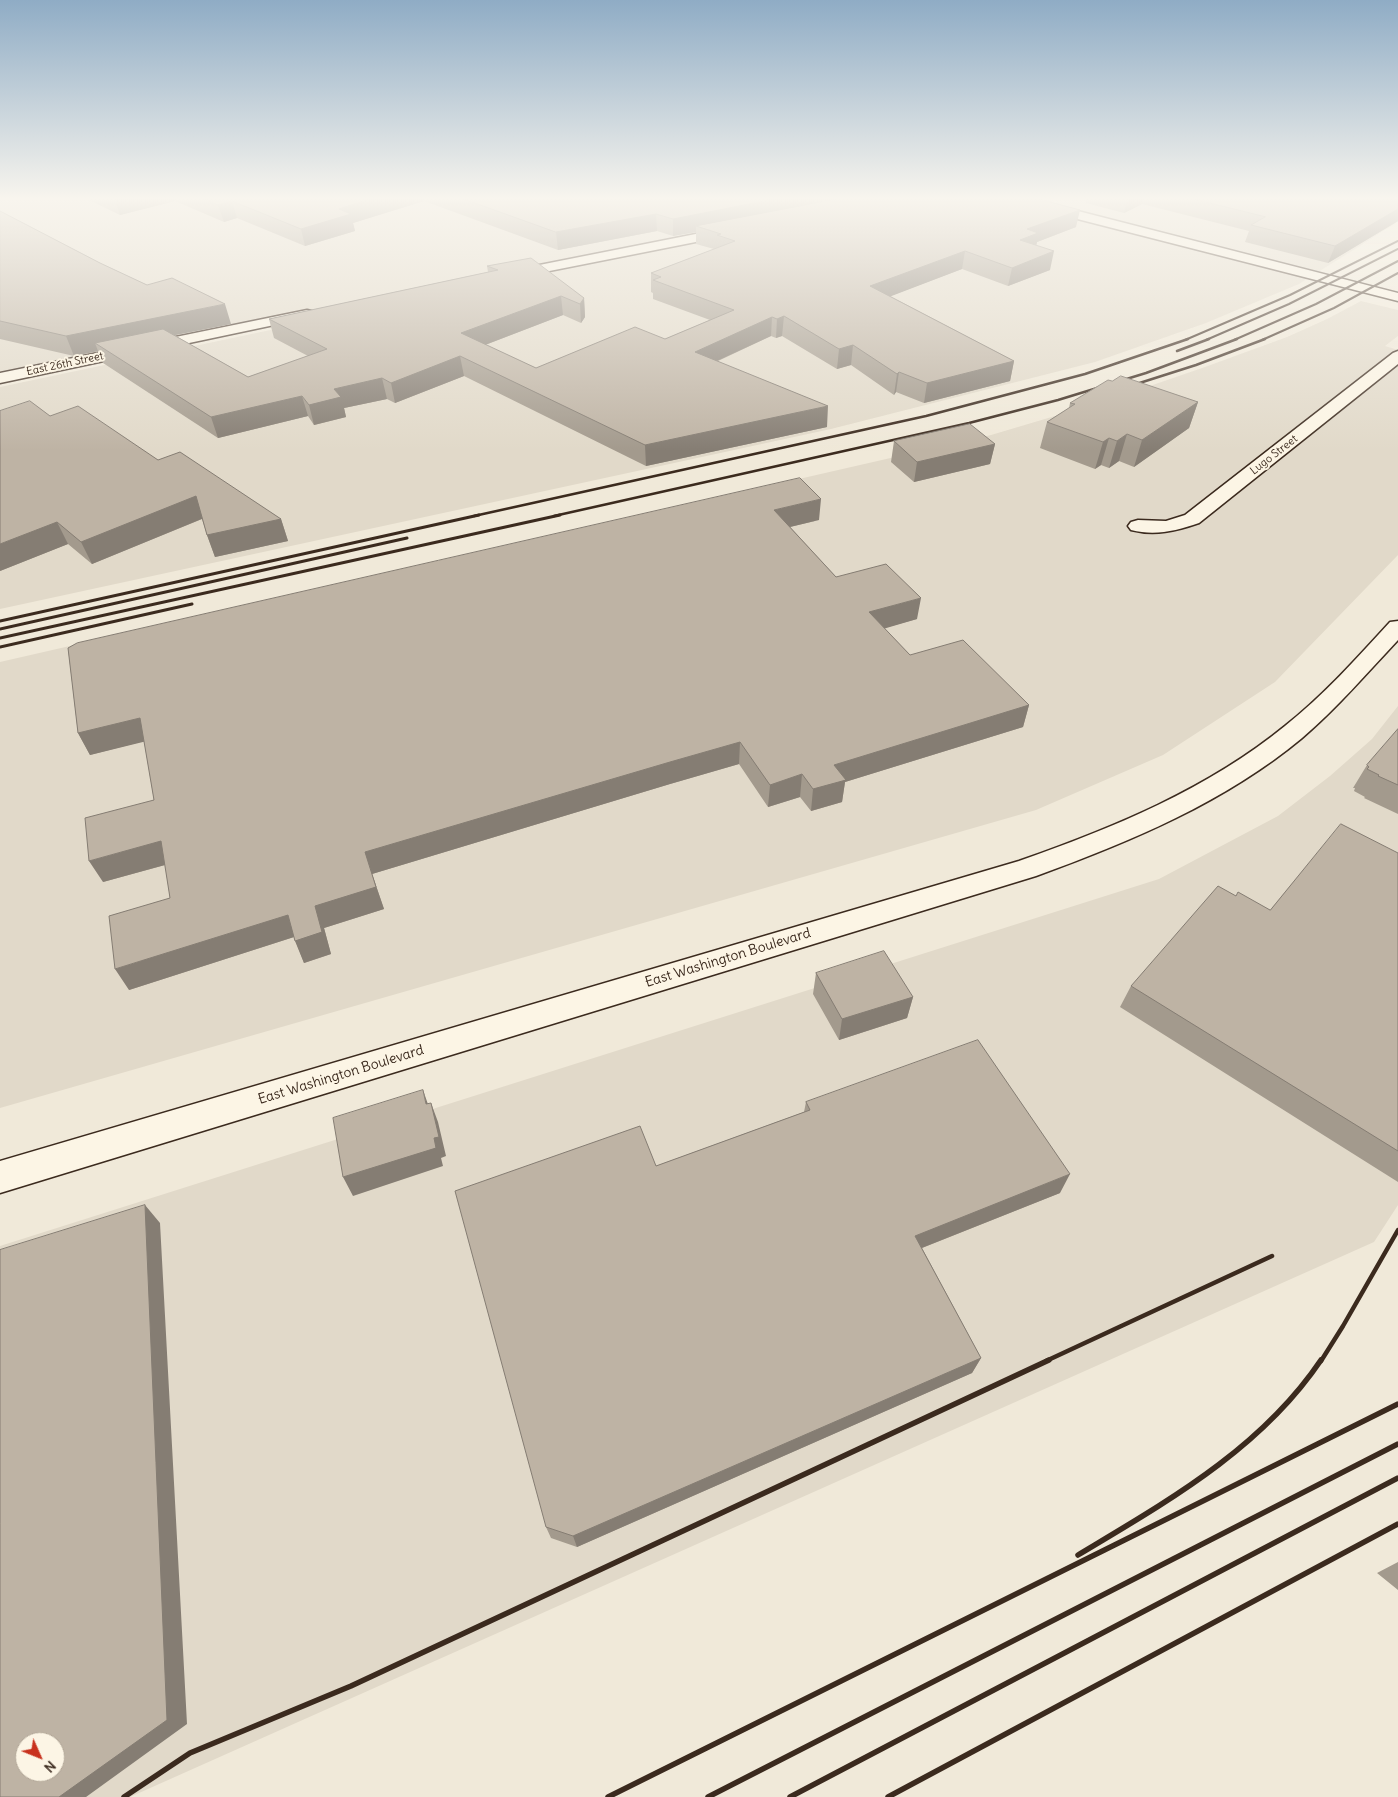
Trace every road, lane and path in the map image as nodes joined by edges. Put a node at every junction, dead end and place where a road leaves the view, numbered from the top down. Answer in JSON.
{"nodes":[{"id":1,"x":1342,"y":283,"type":"edge"},
{"id":2,"x":1398,"y":297,"type":"edge"},
{"id":3,"x":326,"y":310,"type":"edge"},
{"id":4,"x":1398,"y":356,"type":"edge"},
{"id":5,"x":0,"y":378,"type":"edge"},
{"id":6,"x":1138,"y":526,"type":"dead end"},
{"id":7,"x":1398,"y":627,"type":"edge"},
{"id":8,"x":0,"y":1177,"type":"edge"}],
"edges":[{"from":1,"to":2,"type":"main road"},
{"from":3,"to":5,"type":"main road","name":"East 26th Street"},
{"from":4,"to":6,"type":"main road","name":"Lugo Street"},
{"from":7,"to":8,"type":"main road","name":"East Washington Boulevard"}]}
